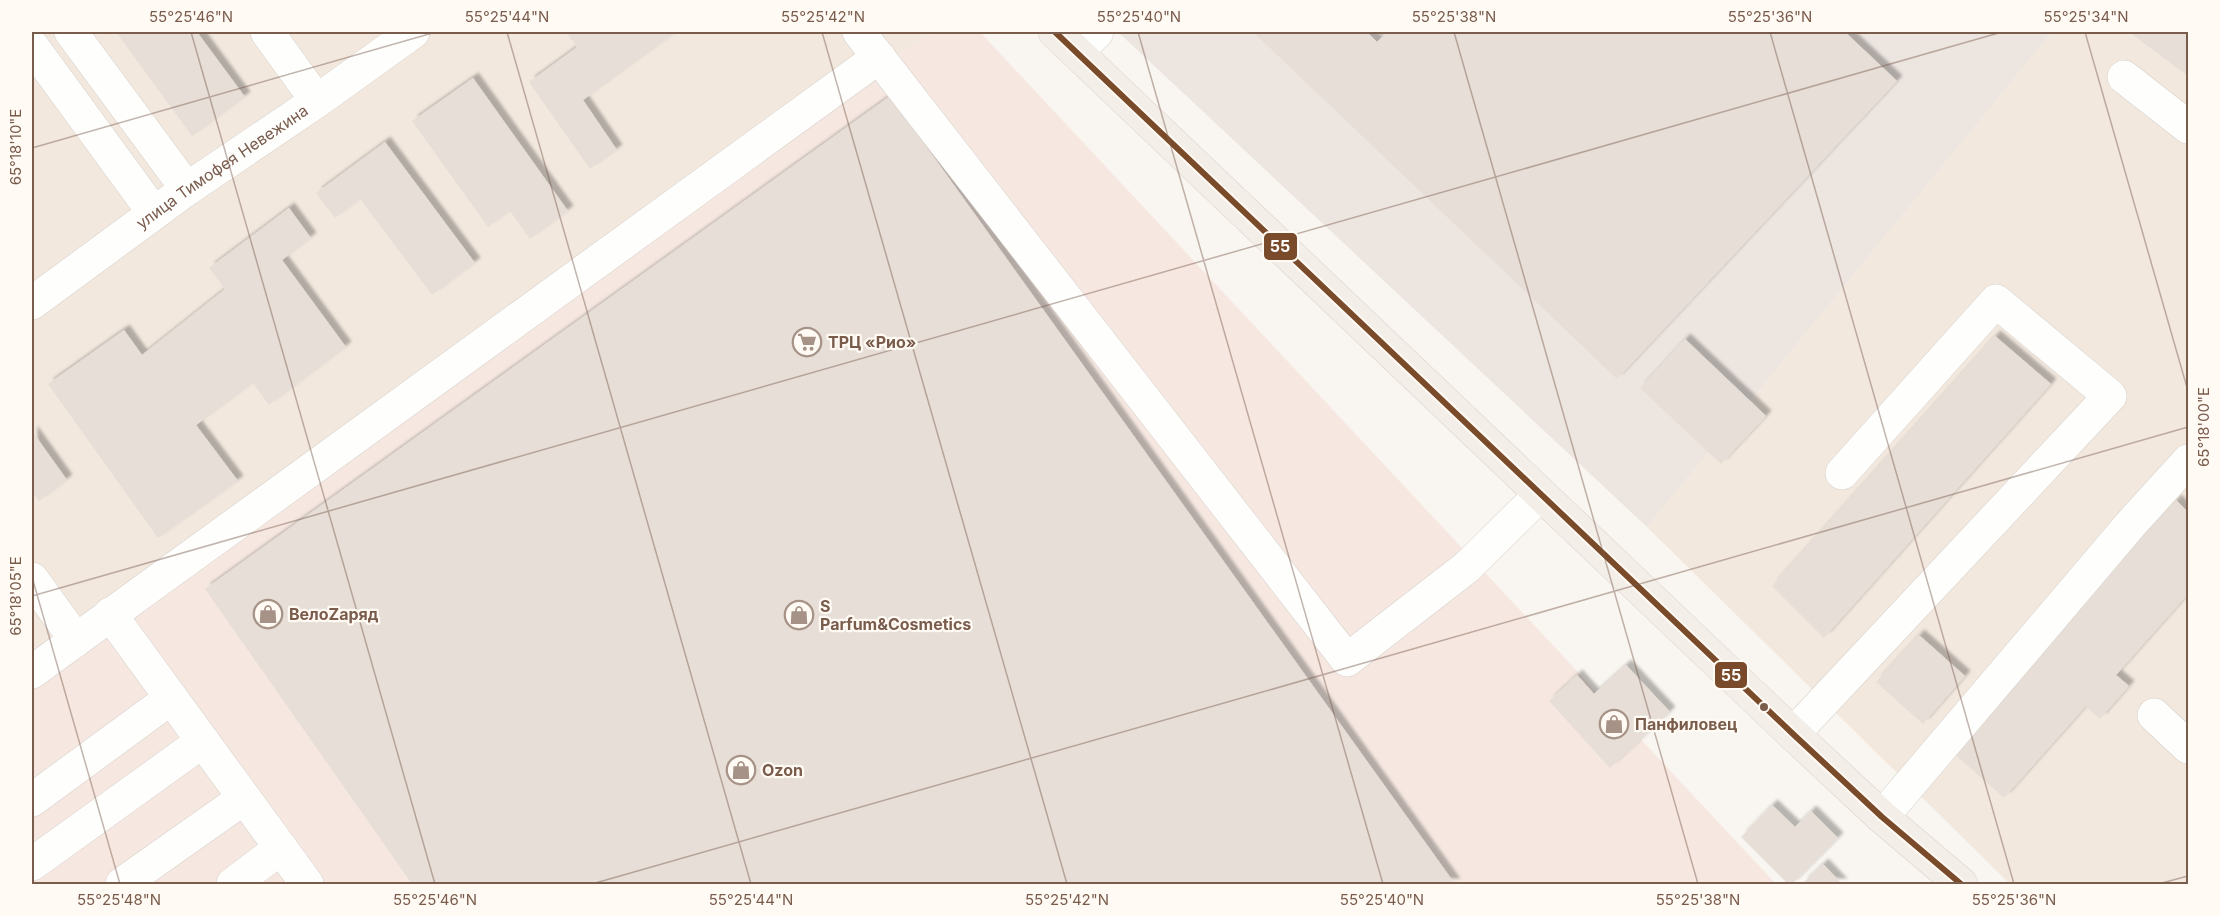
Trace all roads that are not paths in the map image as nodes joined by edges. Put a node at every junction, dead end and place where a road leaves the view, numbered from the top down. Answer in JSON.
{"nodes":[{"id":1,"x":71,"y":32,"type":"edge"},
{"id":2,"x":267,"y":32,"type":"edge"},
{"id":3,"x":413,"y":32,"type":"edge"},
{"id":4,"x":859,"y":32,"type":"edge"},
{"id":5,"x":1076,"y":38,"type":"edge"},
{"id":6,"x":32,"y":46,"type":"edge"},
{"id":7,"x":879,"y":57,"type":"junction"},
{"id":8,"x":2124,"y":77,"type":"dead end"},
{"id":9,"x":41,"y":80,"type":"edge"},
{"id":10,"x":317,"y":101,"type":"junction"},
{"id":11,"x":2188,"y":127,"type":"edge"},
{"id":12,"x":188,"y":189,"type":"junction"},
{"id":13,"x":154,"y":213,"type":"junction"},
{"id":14,"x":32,"y":303,"type":"edge"},
{"id":15,"x":2188,"y":461,"type":"edge"},
{"id":16,"x":1842,"y":473,"type":"dead end"},
{"id":17,"x":1540,"y":495,"type":"junction"},
{"id":18,"x":32,"y":579,"type":"edge"},
{"id":19,"x":110,"y":614,"type":"junction"},
{"id":20,"x":76,"y":640,"type":"junction"},
{"id":21,"x":32,"y":672,"type":"edge"},
{"id":22,"x":171,"y":698,"type":"junction"},
{"id":23,"x":2154,"y":715,"type":"dead end"},
{"id":24,"x":1793,"y":734,"type":"junction"},
{"id":25,"x":203,"y":741,"type":"junction"},
{"id":26,"x":2188,"y":747,"type":"edge"},
{"id":27,"x":244,"y":798,"type":"junction"},
{"id":28,"x":32,"y":800,"type":"edge"},
{"id":29,"x":1881,"y":817,"type":"junction"},
{"id":30,"x":281,"y":848,"type":"junction"},
{"id":31,"x":32,"y":864,"type":"edge"},
{"id":32,"x":122,"y":885,"type":"edge"},
{"id":33,"x":233,"y":885,"type":"edge"},
{"id":34,"x":307,"y":885,"type":"edge"},
{"id":35,"x":1961,"y":885,"type":"edge"}],
"edges":[{"from":1,"to":12,"type":"street"},
{"from":2,"to":10,"type":"street"},
{"from":3,"to":10,"type":"street","name":"улица Тимофея Невежина"},
{"from":4,"to":7,"type":"street"},
{"from":5,"to":17,"type":"main road"},
{"from":6,"to":9,"type":"street"},
{"from":7,"to":17,"type":"street"},
{"from":7,"to":19,"type":"street"},
{"from":8,"to":11,"type":"street"},
{"from":9,"to":13,"type":"street"},
{"from":10,"to":12,"type":"street","name":"улица Тимофея Невежина"},
{"from":12,"to":13,"type":"street","name":"улица Тимофея Невежина"},
{"from":13,"to":14,"type":"street","name":"улица Тимофея Невежина"},
{"from":15,"to":29,"type":"street"},
{"from":16,"to":24,"type":"street"},
{"from":17,"to":24,"type":"main road"},
{"from":18,"to":20,"type":"street"},
{"from":19,"to":20,"type":"street"},
{"from":19,"to":22,"type":"street"},
{"from":20,"to":21,"type":"street"},
{"from":22,"to":25,"type":"street"},
{"from":22,"to":28,"type":"street"},
{"from":23,"to":26,"type":"street"},
{"from":24,"to":29,"type":"main road"},
{"from":25,"to":27,"type":"street"},
{"from":25,"to":31,"type":"street"},
{"from":27,"to":30,"type":"street"},
{"from":27,"to":32,"type":"street"},
{"from":29,"to":35,"type":"main road"},
{"from":30,"to":33,"type":"street"},
{"from":30,"to":34,"type":"street"}]}
